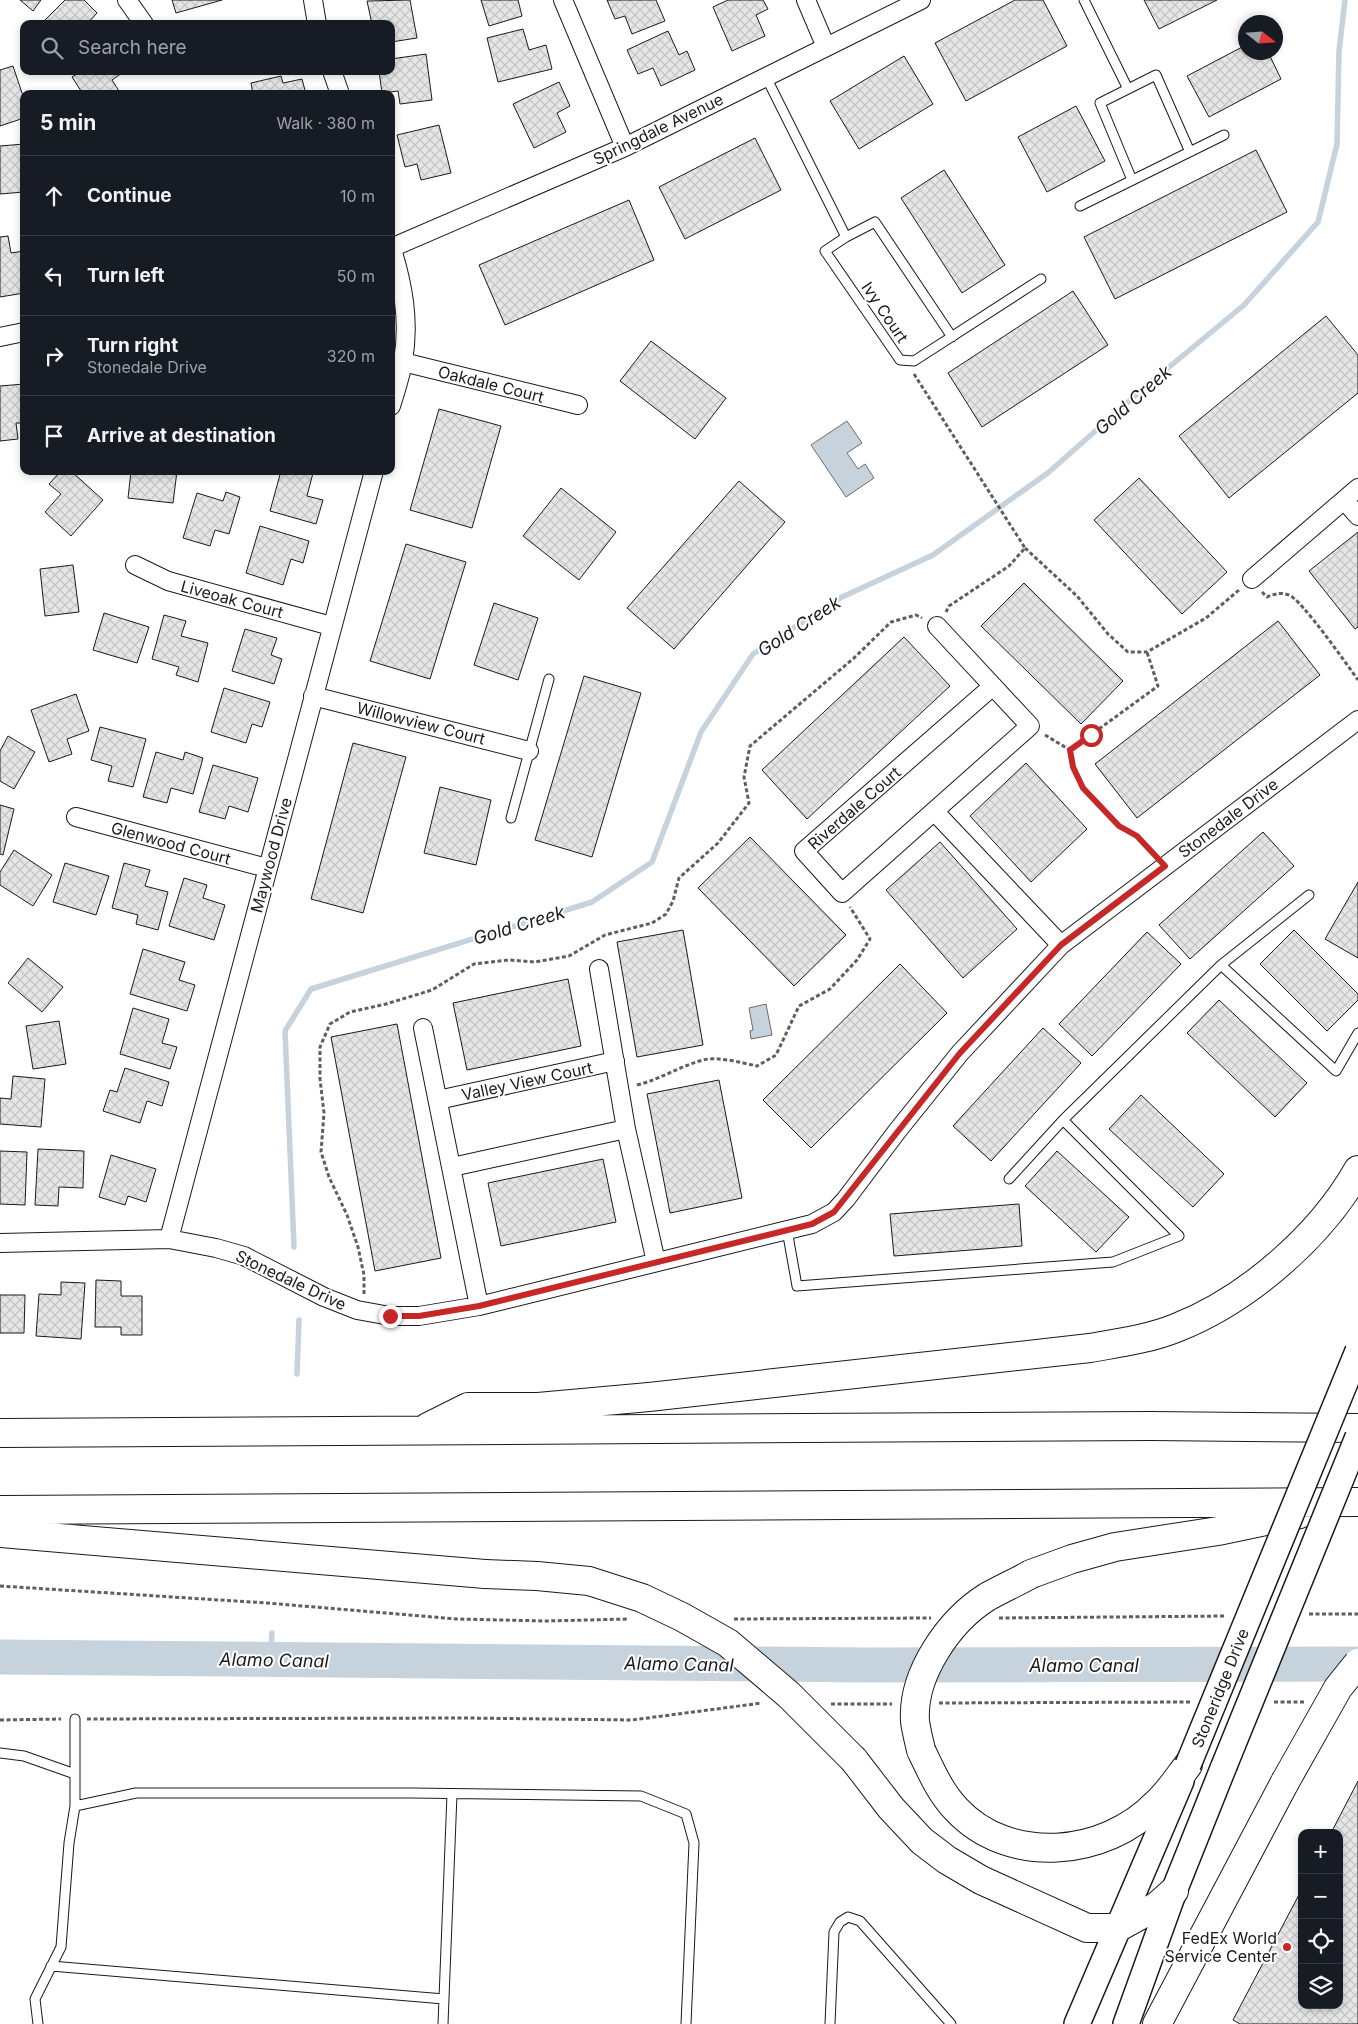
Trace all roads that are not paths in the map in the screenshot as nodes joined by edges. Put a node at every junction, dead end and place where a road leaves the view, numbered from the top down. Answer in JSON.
{"nodes":[{"id":1,"x":128,"y":0,"type":"edge"},
{"id":2,"x":313,"y":0,"type":"edge"},
{"id":3,"x":563,"y":0,"type":"edge"},
{"id":4,"x":806,"y":0,"type":"edge"},
{"id":5,"x":921,"y":0,"type":"edge"},
{"id":6,"x":1084,"y":0,"type":"edge"},
{"id":7,"x":141,"y":20,"type":"edge"},
{"id":8,"x":316,"y":20,"type":"edge"},
{"id":9,"x":826,"y":47,"type":"junction"},
{"id":10,"x":333,"y":75,"type":"edge"},
{"id":11,"x":766,"y":77,"type":"junction"},
{"id":12,"x":1128,"y":89,"type":"junction"},
{"id":13,"x":339,"y":90,"type":"edge"},
{"id":14,"x":1224,"y":135,"type":"dead end"},
{"id":15,"x":625,"y":147,"type":"junction"},
{"id":16,"x":1190,"y":152,"type":"junction"},
{"id":17,"x":1132,"y":180,"type":"junction"},
{"id":18,"x":1080,"y":206,"type":"dead end"},
{"id":19,"x":846,"y":237,"type":"junction"},
{"id":20,"x":395,"y":246,"type":"edge"},
{"id":21,"x":395,"y":261,"type":"edge"},
{"id":22,"x":1041,"y":279,"type":"dead end"},
{"id":23,"x":20,"y":333,"type":"edge"},
{"id":24,"x":0,"y":337,"type":"edge"},
{"id":25,"x":952,"y":337,"type":"junction"},
{"id":26,"x":403,"y":362,"type":"junction"},
{"id":27,"x":395,"y":391,"type":"edge"},
{"id":28,"x":578,"y":405,"type":"dead end"},
{"id":29,"x":373,"y":475,"type":"edge"},
{"id":30,"x":1358,"y":488,"type":"edge"},
{"id":31,"x":1344,"y":500,"type":"junction"},
{"id":32,"x":1358,"y":516,"type":"edge"},
{"id":33,"x":135,"y":565,"type":"dead end"},
{"id":34,"x":1252,"y":579,"type":"road end"},
{"id":35,"x":331,"y":626,"type":"junction"},
{"id":36,"x":937,"y":626,"type":"road end"},
{"id":37,"x":549,"y":679,"type":"dead end"},
{"id":38,"x":993,"y":686,"type":"junction"},
{"id":39,"x":314,"y":696,"type":"junction"},
{"id":40,"x":1358,"y":720,"type":"edge"},
{"id":41,"x":529,"y":751,"type":"junction"},
{"id":42,"x":934,"y":811,"type":"junction"},
{"id":43,"x":76,"y":818,"type":"dead end"},
{"id":44,"x":511,"y":818,"type":"dead end"},
{"id":45,"x":267,"y":868,"type":"junction"},
{"id":46,"x":1309,"y":895,"type":"dead end"},
{"id":47,"x":1061,"y":945,"type":"junction"},
{"id":48,"x":1221,"y":965,"type":"junction"},
{"id":49,"x":600,"y":969,"type":"dead end"},
{"id":50,"x":423,"y":1028,"type":"dead end"},
{"id":51,"x":1358,"y":1033,"type":"edge"},
{"id":52,"x":615,"y":1061,"type":"junction"},
{"id":53,"x":438,"y":1100,"type":"junction"},
{"id":54,"x":1064,"y":1120,"type":"junction"},
{"id":55,"x":626,"y":1129,"type":"junction"},
{"id":56,"x":452,"y":1167,"type":"junction"},
{"id":57,"x":1358,"y":1170,"type":"edge"},
{"id":58,"x":1009,"y":1179,"type":"dead end"},
{"id":59,"x":787,"y":1230,"type":"junction"},
{"id":60,"x":169,"y":1239,"type":"junction"},
{"id":61,"x":0,"y":1243,"type":"edge"},
{"id":62,"x":656,"y":1262,"type":"junction"},
{"id":63,"x":479,"y":1306,"type":"junction"},
{"id":64,"x":1358,"y":1351,"type":"edge"},
{"id":65,"x":1358,"y":1416,"type":"edge"},
{"id":66,"x":420,"y":1430,"type":"junction"},
{"id":67,"x":1350,"y":1432,"type":"edge"},
{"id":68,"x":0,"y":1433,"type":"edge"},
{"id":69,"x":1358,"y":1502,"type":"edge"},
{"id":70,"x":0,"y":1510,"type":"edge"},
{"id":71,"x":0,"y":1533,"type":"edge"},
{"id":72,"x":1358,"y":1663,"type":"edge"},
{"id":73,"x":75,"y":1719,"type":"road end"},
{"id":74,"x":0,"y":1753,"type":"edge"},
{"id":75,"x":1188,"y":1765,"type":"junction"},
{"id":76,"x":75,"y":1774,"type":"junction"},
{"id":77,"x":452,"y":1794,"type":"junction"},
{"id":78,"x":75,"y":1806,"type":"junction"},
{"id":79,"x":1174,"y":1891,"type":"junction"},
{"id":80,"x":1117,"y":1928,"type":"junction"},
{"id":81,"x":51,"y":1966,"type":"junction"},
{"id":82,"x":444,"y":1999,"type":"junction"},
{"id":83,"x":38,"y":2024,"type":"edge"},
{"id":84,"x":443,"y":2024,"type":"edge"},
{"id":85,"x":686,"y":2024,"type":"edge"},
{"id":86,"x":830,"y":2024,"type":"edge"},
{"id":87,"x":951,"y":2024,"type":"edge"},
{"id":88,"x":1077,"y":2024,"type":"edge"},
{"id":89,"x":1126,"y":2024,"type":"edge"},
{"id":90,"x":1157,"y":2024,"type":"edge"}],
"edges":[{"from":1,"to":7,"type":"street"},
{"from":2,"to":8,"type":"street"},
{"from":3,"to":15,"type":"street"},
{"from":4,"to":9,"type":"street"},
{"from":5,"to":9,"type":"street","name":"Springdale Avenue"},
{"from":6,"to":12,"type":"lane"},
{"from":9,"to":11,"type":"street","name":"Springdale Avenue"},
{"from":10,"to":13,"type":"street"},
{"from":11,"to":15,"type":"street","name":"Springdale Avenue"},
{"from":11,"to":19,"type":"lane"},
{"from":12,"to":16,"type":"lane"},
{"from":12,"to":17,"type":"lane"},
{"from":14,"to":16,"type":"lane"},
{"from":15,"to":20,"type":"street","name":"Springdale Avenue"},
{"from":16,"to":17,"type":"lane"},
{"from":17,"to":18,"type":"lane"},
{"from":19,"to":25,"type":"lane","name":"Ivy Court"},
{"from":19,"to":25,"type":"lane","name":"Ivy Court"},
{"from":21,"to":26,"type":"street"},
{"from":22,"to":25,"type":"lane","name":"Ivy Court"},
{"from":23,"to":24,"type":"street"},
{"from":26,"to":27,"type":"street"},
{"from":26,"to":28,"type":"street","name":"Oakdale Court"},
{"from":29,"to":35,"type":"street","name":"Maywood Drive"},
{"from":30,"to":31,"type":"street"},
{"from":31,"to":32,"type":"street"},
{"from":31,"to":34,"type":"street"},
{"from":33,"to":35,"type":"street","name":"Liveoak Court"},
{"from":35,"to":39,"type":"street","name":"Maywood Drive"},
{"from":36,"to":38,"type":"street"},
{"from":37,"to":41,"type":"lane"},
{"from":38,"to":42,"type":"street"},
{"from":38,"to":42,"type":"street","name":"Riverdale Court"},
{"from":39,"to":41,"type":"street","name":"Willowview Court"},
{"from":39,"to":45,"type":"street","name":"Maywood Drive"},
{"from":40,"to":47,"type":"street","name":"Stonedale Drive"},
{"from":41,"to":44,"type":"lane"},
{"from":42,"to":47,"type":"street"},
{"from":43,"to":45,"type":"street","name":"Glenwood Court"},
{"from":45,"to":60,"type":"street","name":"Maywood Drive"},
{"from":46,"to":48,"type":"lane"},
{"from":47,"to":59,"type":"street","name":"Stonedale Drive"},
{"from":48,"to":51,"type":"lane"},
{"from":48,"to":54,"type":"lane"},
{"from":49,"to":52,"type":"street","name":"Valley View Court"},
{"from":50,"to":53,"type":"street","name":"Valley View Court"},
{"from":52,"to":53,"type":"street","name":"Valley View Court"},
{"from":52,"to":55,"type":"street","name":"Valley View Court"},
{"from":53,"to":56,"type":"street","name":"Valley View Court"},
{"from":54,"to":58,"type":"lane"},
{"from":54,"to":59,"type":"lane"},
{"from":55,"to":56,"type":"street"},
{"from":55,"to":62,"type":"street","name":"Valley View Court"},
{"from":56,"to":63,"type":"street","name":"Valley View Court"},
{"from":57,"to":66,"type":"highway"},
{"from":59,"to":62,"type":"street","name":"Stonedale Drive"},
{"from":60,"to":61,"type":"street","name":"Stonedale Drive"},
{"from":60,"to":63,"type":"street","name":"Stonedale Drive"},
{"from":62,"to":63,"type":"street","name":"Stonedale Drive"},
{"from":64,"to":75,"type":"main road","name":"Stoneridge Drive","bridge":true},
{"from":65,"to":67,"type":"highway"},
{"from":66,"to":67,"type":"highway"},
{"from":66,"to":68,"type":"highway"},
{"from":67,"to":79,"type":"main road","name":"Stoneridge Drive","bridge":true},
{"from":69,"to":70,"type":"highway"},
{"from":69,"to":75,"type":"highway","bridge":true},
{"from":71,"to":80,"type":"highway","bridge":true},
{"from":72,"to":90,"type":"highway","bridge":true},
{"from":73,"to":76,"type":"lane"},
{"from":74,"to":76,"type":"lane"},
{"from":75,"to":80,"type":"main road","name":"Stoneridge Drive"},
{"from":76,"to":78,"type":"lane"},
{"from":77,"to":78,"type":"lane"},
{"from":77,"to":82,"type":"lane"},
{"from":77,"to":85,"type":"lane"},
{"from":78,"to":81,"type":"lane"},
{"from":79,"to":80,"type":"highway"},
{"from":79,"to":89,"type":"main road","name":"Stoneridge Drive"},
{"from":80,"to":88,"type":"main road","name":"Stoneridge Drive"},
{"from":81,"to":82,"type":"lane"},
{"from":81,"to":83,"type":"lane"},
{"from":82,"to":84,"type":"lane"},
{"from":86,"to":87,"type":"lane"}]}
